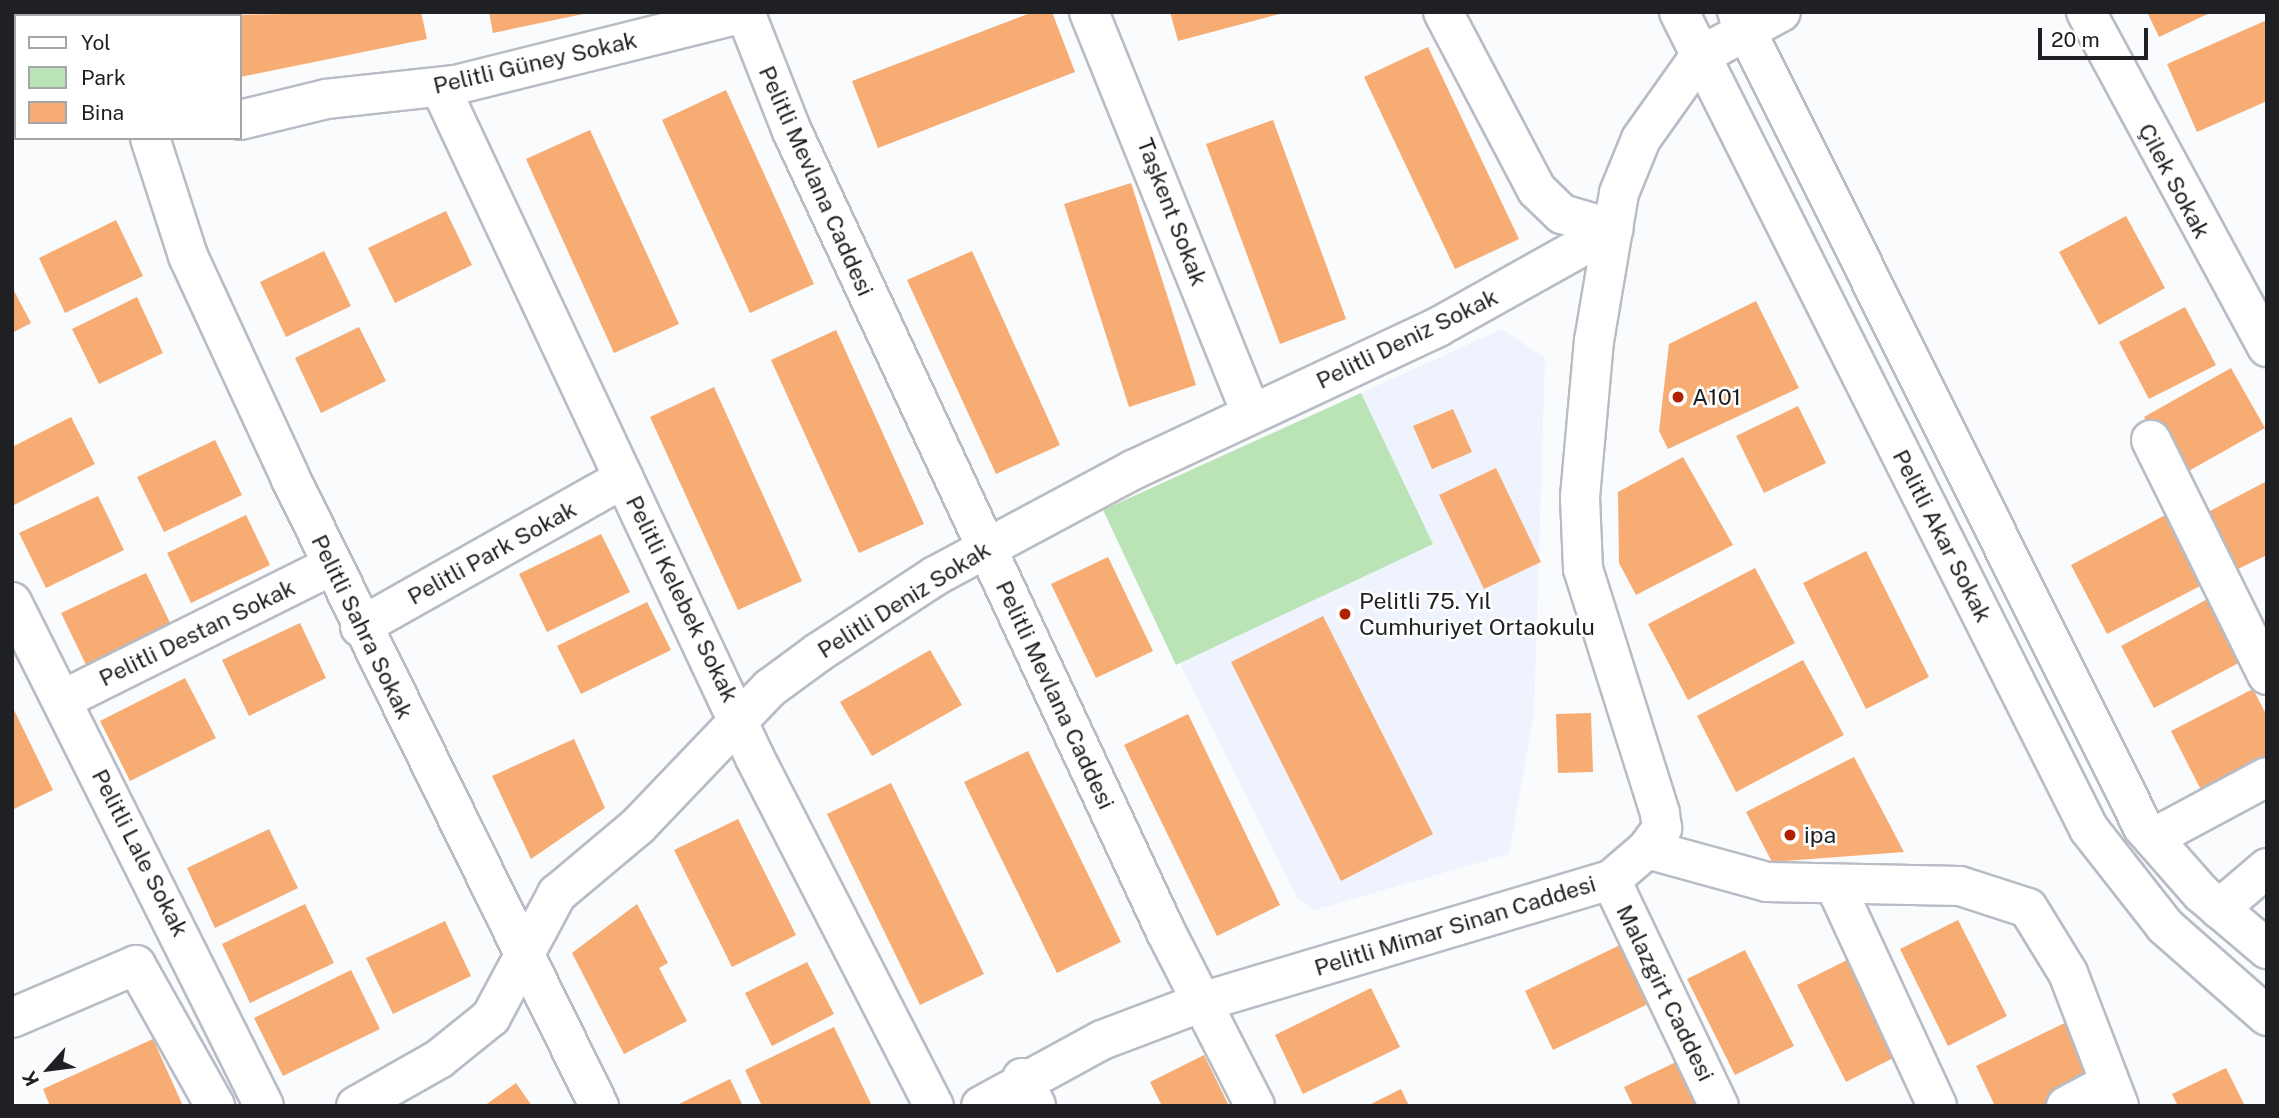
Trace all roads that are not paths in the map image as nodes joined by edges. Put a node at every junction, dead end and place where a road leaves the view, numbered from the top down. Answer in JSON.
{"nodes":[{"id":1,"x":746,"y":12,"type":"edge"},
{"id":2,"x":1089,"y":12,"type":"edge"},
{"id":3,"x":1443,"y":12,"type":"edge"},
{"id":4,"x":1679,"y":12,"type":"edge"},
{"id":5,"x":1781,"y":12,"type":"edge"},
{"id":6,"x":2086,"y":12,"type":"edge"},
{"id":7,"x":1742,"y":21,"type":"edge"},
{"id":8,"x":1700,"y":56,"type":"junction"},
{"id":9,"x":440,"y":86,"type":"junction"},
{"id":10,"x":242,"y":120,"type":"edge"},
{"id":11,"x":156,"y":140,"type":"edge"},
{"id":12,"x":1613,"y":229,"type":"junction"},
{"id":13,"x":2267,"y":347,"type":"edge"},
{"id":14,"x":1251,"y":412,"type":"junction"},
{"id":15,"x":2151,"y":440,"type":"dead end"},
{"id":16,"x":624,"y":478,"type":"junction"},
{"id":17,"x":986,"y":548,"type":"junction"},
{"id":18,"x":331,"y":566,"type":"junction"},
{"id":19,"x":12,"y":602,"type":"edge"},
{"id":20,"x":360,"y":627,"type":"junction"},
{"id":21,"x":21,"y":642,"type":"edge"},
{"id":22,"x":2267,"y":675,"type":"edge"},
{"id":23,"x":62,"y":700,"type":"junction"},
{"id":24,"x":740,"y":720,"type":"junction"},
{"id":25,"x":2267,"y":777,"type":"edge"},
{"id":26,"x":2153,"y":838,"type":"junction"},
{"id":27,"x":1647,"y":849,"type":"junction"},
{"id":28,"x":2267,"y":868,"type":"edge"},
{"id":29,"x":1611,"y":880,"type":"junction"},
{"id":30,"x":1835,"y":885,"type":"junction"},
{"id":31,"x":2219,"y":909,"type":"junction"},
{"id":32,"x":2267,"y":948,"type":"edge"},
{"id":33,"x":522,"y":952,"type":"junction"},
{"id":34,"x":1202,"y":1003,"type":"junction"},
{"id":35,"x":2267,"y":1016,"type":"edge"},
{"id":36,"x":12,"y":1018,"type":"edge"},
{"id":37,"x":1029,"y":1092,"type":"edge"},
{"id":38,"x":2114,"y":1094,"type":"edge"},
{"id":39,"x":215,"y":1106,"type":"edge"},
{"id":40,"x":264,"y":1106,"type":"edge"},
{"id":41,"x":356,"y":1106,"type":"edge"},
{"id":42,"x":598,"y":1106,"type":"edge"},
{"id":43,"x":934,"y":1106,"type":"edge"},
{"id":44,"x":981,"y":1106,"type":"edge"},
{"id":45,"x":1255,"y":1106,"type":"edge"},
{"id":46,"x":1719,"y":1106,"type":"edge"},
{"id":47,"x":1937,"y":1106,"type":"edge"},
{"id":48,"x":2066,"y":1106,"type":"edge"}],
"edges":[{"from":1,"to":9,"type":"street","name":"Pelitli Güney Sokak"},
{"from":1,"to":17,"type":"street","name":"Pelitli Mevlana Caddesi"},
{"from":2,"to":14,"type":"street","name":"Taşkent Sokak"},
{"from":3,"to":12,"type":"street"},
{"from":4,"to":8,"type":"street","name":"Pelitli Akar Sokak"},
{"from":5,"to":7,"type":"street","name":"Pelitli Mimar Sinan Caddesi"},
{"from":6,"to":13,"type":"street","name":"Çilek Sokak"},
{"from":7,"to":8,"type":"street","name":"Pelitli Mimar Sinan Caddesi"},
{"from":7,"to":26,"type":"street"},
{"from":8,"to":12,"type":"street","name":"Pelitli Mimar Sinan Caddesi"},
{"from":8,"to":35,"type":"street","name":"Pelitli Akar Sokak"},
{"from":9,"to":10,"type":"street","name":"Pelitli Güney Sokak"},
{"from":9,"to":16,"type":"street","name":"Pelitli Kelebek Sokak"},
{"from":11,"to":18,"type":"street","name":"Pelitli Sahra Sokak"},
{"from":12,"to":14,"type":"street","name":"Pelitli Deniz Sokak"},
{"from":12,"to":27,"type":"street","name":"Pelitli Mimar Sinan Caddesi"},
{"from":14,"to":17,"type":"street","name":"Pelitli Deniz Sokak"},
{"from":15,"to":22,"type":"street"},
{"from":16,"to":20,"type":"street","name":"Pelitli Park Sokak"},
{"from":16,"to":24,"type":"street","name":"Pelitli Kelebek Sokak"},
{"from":17,"to":24,"type":"street","name":"Pelitli Deniz Sokak"},
{"from":17,"to":34,"type":"street","name":"Pelitli Mevlana Caddesi"},
{"from":18,"to":20,"type":"street","name":"Pelitli Sahra Sokak"},
{"from":18,"to":23,"type":"street","name":"Pelitli Destan Sokak"},
{"from":19,"to":21,"type":"street","name":"Pelitli Lale Sokak"},
{"from":20,"to":33,"type":"street","name":"Pelitli Sahra Sokak"},
{"from":21,"to":23,"type":"street","name":"Pelitli Lale Sokak"},
{"from":23,"to":40,"type":"street","name":"Pelitli Lale Sokak"},
{"from":24,"to":33,"type":"street","name":"Pelitli Deniz Sokak"},
{"from":24,"to":43,"type":"street","name":"Pelitli Kelebek Sokak"},
{"from":25,"to":26,"type":"street"},
{"from":26,"to":31,"type":"street"},
{"from":27,"to":29,"type":"street","name":"Pelitli Mimar Sinan Caddesi"},
{"from":27,"to":30,"type":"street"},
{"from":28,"to":31,"type":"street"},
{"from":29,"to":34,"type":"street","name":"Pelitli Mimar Sinan Caddesi"},
{"from":29,"to":46,"type":"street","name":"Malazgirt Caddesi"},
{"from":30,"to":38,"type":"street"},
{"from":30,"to":47,"type":"street"},
{"from":31,"to":32,"type":"street"},
{"from":33,"to":41,"type":"street","name":"Pelitli Deniz Sokak"},
{"from":33,"to":42,"type":"street","name":"Pelitli Sahra Sokak"},
{"from":34,"to":37,"type":"street","name":"Pelitli Mimar Sinan Caddesi"},
{"from":34,"to":45,"type":"street","name":"Pelitli Mevlana Caddesi"},
{"from":36,"to":39,"type":"street"},
{"from":37,"to":44,"type":"street","name":"Pelitli Mimar Sinan Caddesi"},
{"from":38,"to":48,"type":"street"}]}
